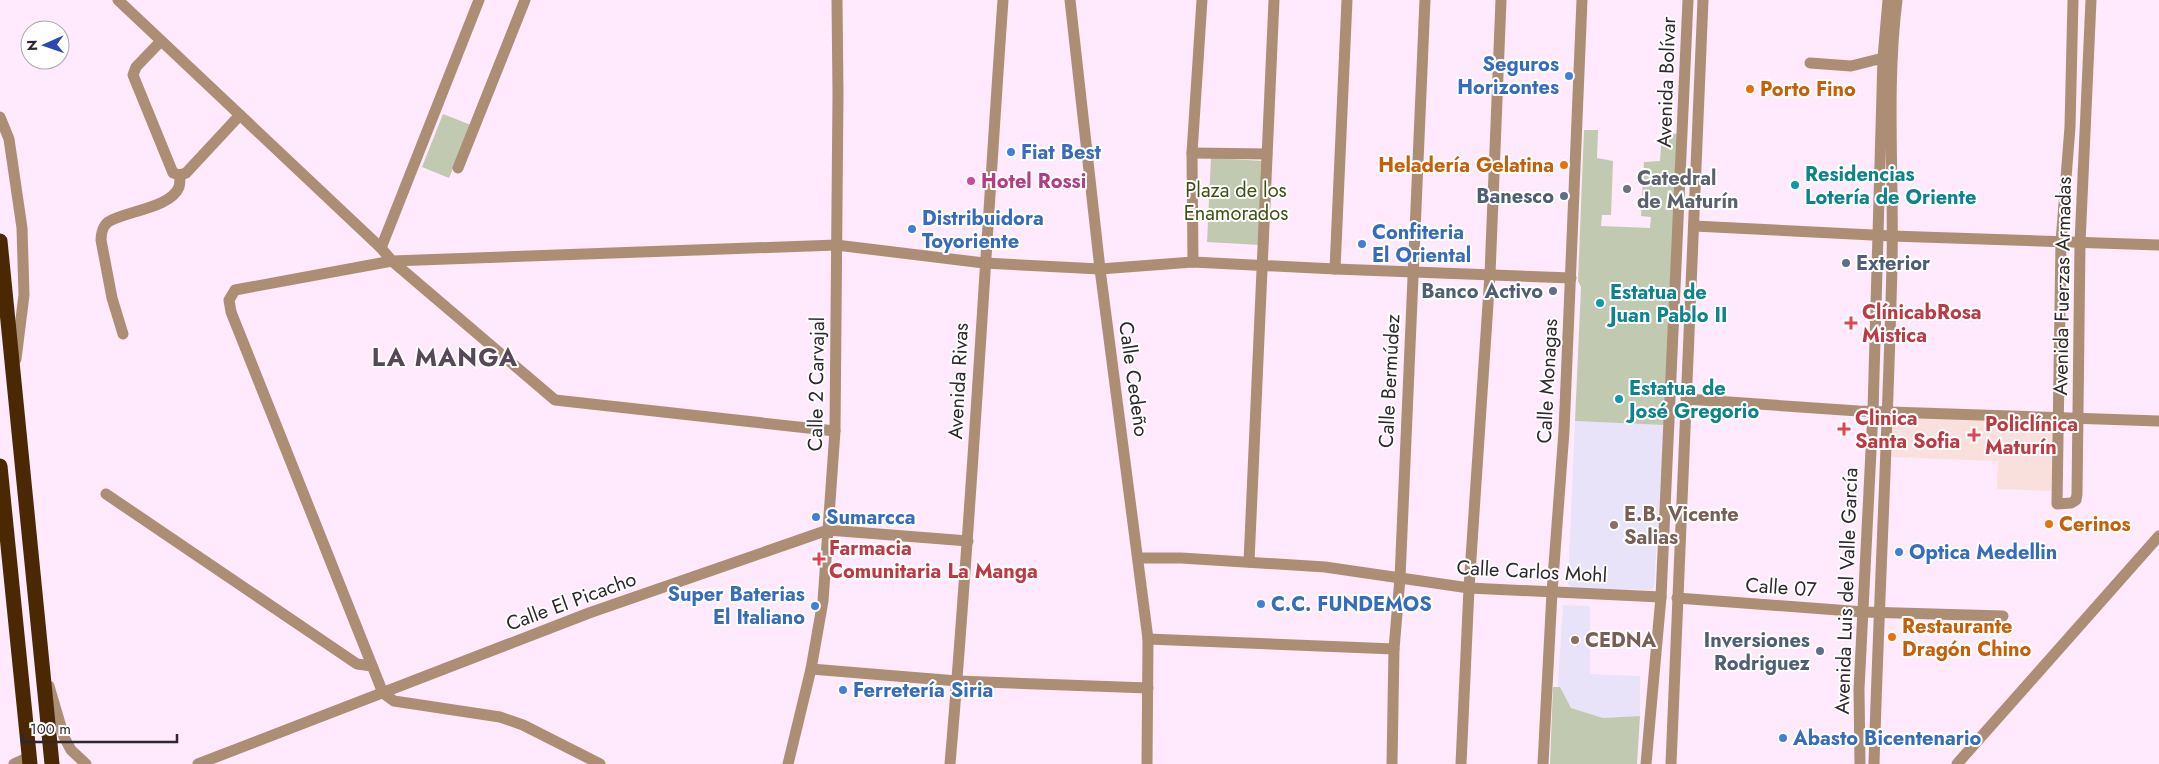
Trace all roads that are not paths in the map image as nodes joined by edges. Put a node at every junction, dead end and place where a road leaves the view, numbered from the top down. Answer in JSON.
{"nodes":[{"id":1,"x":118,"y":0,"type":"edge"},
{"id":2,"x":479,"y":0,"type":"edge"},
{"id":3,"x":525,"y":0,"type":"edge"},
{"id":4,"x":836,"y":0,"type":"edge"},
{"id":5,"x":1003,"y":0,"type":"edge"},
{"id":6,"x":1070,"y":0,"type":"edge"},
{"id":7,"x":1202,"y":0,"type":"edge"},
{"id":8,"x":1274,"y":0,"type":"edge"},
{"id":9,"x":1347,"y":0,"type":"edge"},
{"id":10,"x":1425,"y":0,"type":"edge"},
{"id":11,"x":1501,"y":0,"type":"edge"},
{"id":12,"x":1582,"y":0,"type":"edge"},
{"id":13,"x":1688,"y":0,"type":"edge"},
{"id":14,"x":1703,"y":0,"type":"edge"},
{"id":15,"x":1888,"y":0,"type":"edge"},
{"id":16,"x":1897,"y":0,"type":"edge"},
{"id":17,"x":2073,"y":0,"type":"edge"},
{"id":18,"x":2092,"y":0,"type":"edge"},
{"id":19,"x":161,"y":40,"type":"junction"},
{"id":20,"x":1883,"y":58,"type":"junction"},
{"id":21,"x":1810,"y":63,"type":"dead end"},
{"id":22,"x":240,"y":114,"type":"junction"},
{"id":23,"x":0,"y":117,"type":"edge"},
{"id":24,"x":1192,"y":153,"type":"junction"},
{"id":25,"x":1267,"y":154,"type":"junction"},
{"id":26,"x":458,"y":168,"type":"dead end"},
{"id":27,"x":180,"y":175,"type":"junction"},
{"id":28,"x":1694,"y":226,"type":"junction"},
{"id":29,"x":1876,"y":235,"type":"junction"},
{"id":30,"x":1892,"y":236,"type":"junction"},
{"id":31,"x":0,"y":241,"type":"edge"},
{"id":32,"x":2061,"y":242,"type":"junction"},
{"id":33,"x":2080,"y":243,"type":"junction"},
{"id":34,"x":836,"y":244,"type":"junction"},
{"id":35,"x":2159,"y":245,"type":"edge"},
{"id":36,"x":382,"y":248,"type":"junction"},
{"id":37,"x":392,"y":261,"type":"junction"},
{"id":38,"x":1193,"y":262,"type":"junction"},
{"id":39,"x":984,"y":263,"type":"junction"},
{"id":40,"x":1262,"y":264,"type":"junction"},
{"id":41,"x":1100,"y":269,"type":"junction"},
{"id":42,"x":1335,"y":270,"type":"junction"},
{"id":43,"x":1414,"y":271,"type":"junction"},
{"id":44,"x":1490,"y":274,"type":"junction"},
{"id":45,"x":1571,"y":278,"type":"junction"},
{"id":46,"x":124,"y":334,"type":"dead end"},
{"id":47,"x":14,"y":381,"type":"junction"},
{"id":48,"x":1686,"y":399,"type":"junction"},
{"id":49,"x":1872,"y":411,"type":"junction"},
{"id":50,"x":1888,"y":412,"type":"junction"},
{"id":51,"x":2058,"y":419,"type":"junction"},
{"id":52,"x":2078,"y":419,"type":"junction"},
{"id":53,"x":2159,"y":421,"type":"edge"},
{"id":54,"x":835,"y":431,"type":"junction"},
{"id":55,"x":0,"y":466,"type":"edge"},
{"id":56,"x":1,"y":487,"type":"edge"},
{"id":57,"x":106,"y":494,"type":"dead end"},
{"id":58,"x":828,"y":530,"type":"junction"},
{"id":59,"x":2159,"y":536,"type":"edge"},
{"id":60,"x":968,"y":541,"type":"junction"},
{"id":61,"x":1139,"y":558,"type":"junction"},
{"id":62,"x":1249,"y":562,"type":"junction"},
{"id":63,"x":1400,"y":578,"type":"junction"},
{"id":64,"x":1469,"y":588,"type":"junction"},
{"id":65,"x":1552,"y":592,"type":"junction"},
{"id":66,"x":1662,"y":597,"type":"junction"},
{"id":67,"x":35,"y":598,"type":"junction"},
{"id":68,"x":1677,"y":598,"type":"junction"},
{"id":69,"x":13,"y":600,"type":"junction"},
{"id":70,"x":1864,"y":612,"type":"junction"},
{"id":71,"x":1879,"y":612,"type":"junction"},
{"id":72,"x":2003,"y":616,"type":"dead end"},
{"id":73,"x":1148,"y":639,"type":"junction"},
{"id":74,"x":1394,"y":649,"type":"junction"},
{"id":75,"x":40,"y":653,"type":"junction"},
{"id":76,"x":372,"y":666,"type":"junction"},
{"id":77,"x":811,"y":669,"type":"junction"},
{"id":78,"x":957,"y":680,"type":"junction"},
{"id":79,"x":1148,"y":688,"type":"junction"},
{"id":80,"x":384,"y":693,"type":"junction"},
{"id":81,"x":30,"y":760,"type":"edge"},
{"id":82,"x":14,"y":764,"type":"edge"},
{"id":83,"x":52,"y":764,"type":"edge"},
{"id":84,"x":86,"y":764,"type":"edge"},
{"id":85,"x":198,"y":764,"type":"edge"},
{"id":86,"x":600,"y":764,"type":"edge"},
{"id":87,"x":788,"y":764,"type":"edge"},
{"id":88,"x":950,"y":764,"type":"edge"},
{"id":89,"x":1147,"y":764,"type":"edge"},
{"id":90,"x":1392,"y":764,"type":"edge"},
{"id":91,"x":1461,"y":764,"type":"edge"},
{"id":92,"x":1543,"y":764,"type":"edge"},
{"id":93,"x":1646,"y":764,"type":"edge"},
{"id":94,"x":1671,"y":764,"type":"edge"},
{"id":95,"x":1860,"y":764,"type":"edge"},
{"id":96,"x":1874,"y":764,"type":"edge"},
{"id":97,"x":1957,"y":764,"type":"edge"}],
"edges":[{"from":1,"to":19,"type":"street"},
{"from":2,"to":36,"type":"street"},
{"from":3,"to":26,"type":"street"},
{"from":4,"to":34,"type":"street","name":"Calle 2 Carvajal"},
{"from":5,"to":39,"type":"street","name":"Avenida Rivas"},
{"from":6,"to":41,"type":"street","name":"Calle Cedeño"},
{"from":7,"to":24,"type":"street"},
{"from":8,"to":25,"type":"street"},
{"from":9,"to":42,"type":"street"},
{"from":10,"to":43,"type":"street","name":"Calle Bermúdez"},
{"from":11,"to":44,"type":"street"},
{"from":12,"to":45,"type":"street","name":"Calle Monagas"},
{"from":13,"to":66,"type":"street","name":"Avenida Bolívar"},
{"from":14,"to":28,"type":"street","name":"Avenida Bolívar"},
{"from":15,"to":20,"type":"street","name":"Avenida Luis del Valle García"},
{"from":16,"to":30,"type":"street","name":"Avenida Luis del Valle García"},
{"from":17,"to":32,"type":"street","name":"Avenida Fuerzas Armadas"},
{"from":18,"to":33,"type":"street","name":"Avenida Fuerzas Armadas"},
{"from":19,"to":22,"type":"street"},
{"from":19,"to":27,"type":"street"},
{"from":20,"to":21,"type":"street"},
{"from":20,"to":29,"type":"street","name":"Avenida Luis del Valle García"},
{"from":22,"to":27,"type":"street"},
{"from":22,"to":36,"type":"street"},
{"from":23,"to":47,"type":"street"},
{"from":24,"to":25,"type":"street"},
{"from":24,"to":38,"type":"street"},
{"from":25,"to":40,"type":"street"},
{"from":27,"to":46,"type":"street"},
{"from":28,"to":29,"type":"street"},
{"from":28,"to":48,"type":"street","name":"Avenida Bolívar"},
{"from":29,"to":30,"type":"street"},
{"from":29,"to":49,"type":"street","name":"Avenida Luis del Valle García"},
{"from":30,"to":32,"type":"street"},
{"from":30,"to":50,"type":"street","name":"Avenida Luis del Valle García"},
{"from":31,"to":47,"type":"highway"},
{"from":32,"to":33,"type":"street"},
{"from":32,"to":51,"type":"street","name":"Avenida Fuerzas Armadas"},
{"from":33,"to":35,"type":"street"},
{"from":33,"to":52,"type":"street","name":"Avenida Fuerzas Armadas"},
{"from":34,"to":37,"type":"street"},
{"from":34,"to":39,"type":"street"},
{"from":34,"to":54,"type":"street","name":"Calle 2 Carvajal"},
{"from":36,"to":37,"type":"street"},
{"from":37,"to":54,"type":"street"},
{"from":37,"to":76,"type":"street"},
{"from":38,"to":40,"type":"street"},
{"from":38,"to":41,"type":"street"},
{"from":39,"to":41,"type":"street"},
{"from":39,"to":60,"type":"street","name":"Avenida Rivas"},
{"from":40,"to":42,"type":"street"},
{"from":40,"to":62,"type":"street"},
{"from":41,"to":61,"type":"street","name":"Calle Cedeño"},
{"from":42,"to":43,"type":"street"},
{"from":43,"to":44,"type":"street"},
{"from":43,"to":63,"type":"street","name":"Calle Bermúdez"},
{"from":44,"to":45,"type":"street"},
{"from":44,"to":64,"type":"street"},
{"from":45,"to":65,"type":"street","name":"Calle Monagas"},
{"from":47,"to":67,"type":"highway"},
{"from":48,"to":49,"type":"street"},
{"from":48,"to":68,"type":"street","name":"Avenida Bolívar"},
{"from":49,"to":50,"type":"street"},
{"from":49,"to":70,"type":"street","name":"Avenida Luis del Valle García"},
{"from":50,"to":51,"type":"street"},
{"from":50,"to":71,"type":"street","name":"Avenida Luis del Valle García"},
{"from":51,"to":52,"type":"street"},
{"from":51,"to":52,"type":"street","name":"Avenida Fuerzas Armadas"},
{"from":52,"to":53,"type":"street"},
{"from":54,"to":58,"type":"street","name":"Calle 2 Carvajal"},
{"from":55,"to":56,"type":"highway"},
{"from":56,"to":69,"type":"highway"},
{"from":57,"to":76,"type":"street"},
{"from":58,"to":60,"type":"street","name":"Calle El Picacho"},
{"from":58,"to":77,"type":"street","name":"Calle 2 Carvajal"},
{"from":58,"to":80,"type":"street","name":"Calle El Picacho"},
{"from":59,"to":97,"type":"street"},
{"from":60,"to":78,"type":"street","name":"Avenida Rivas"},
{"from":61,"to":62,"type":"street","name":"Calle Carlos Mohl"},
{"from":61,"to":73,"type":"street","name":"Calle Cedeño"},
{"from":62,"to":63,"type":"street","name":"Calle Carlos Mohl"},
{"from":63,"to":64,"type":"street","name":"Calle Carlos Mohl"},
{"from":63,"to":74,"type":"street","name":"Calle Bermúdez"},
{"from":64,"to":65,"type":"street","name":"Calle Carlos Mohl"},
{"from":64,"to":91,"type":"street"},
{"from":65,"to":66,"type":"street","name":"Calle Carlos Mohl"},
{"from":65,"to":92,"type":"street","name":"Calle Monagas"},
{"from":66,"to":93,"type":"street","name":"Avenida Bolívar"},
{"from":67,"to":69,"type":"highway"},
{"from":67,"to":75,"type":"highway"},
{"from":68,"to":70,"type":"street","name":"Calle 07"},
{"from":68,"to":94,"type":"street","name":"Avenida Bolívar"},
{"from":69,"to":81,"type":"highway"},
{"from":70,"to":71,"type":"street","name":"Calle 07"},
{"from":70,"to":95,"type":"street","name":"Avenida Luis del Valle García"},
{"from":71,"to":72,"type":"street","name":"Calle 07"},
{"from":71,"to":96,"type":"street","name":"Avenida Luis del Valle García"},
{"from":73,"to":74,"type":"street"},
{"from":73,"to":79,"type":"street","name":"Calle Cedeño"},
{"from":74,"to":90,"type":"street","name":"Calle Bermúdez"},
{"from":75,"to":83,"type":"highway"},
{"from":75,"to":84,"type":"street"},
{"from":76,"to":80,"type":"street"},
{"from":77,"to":78,"type":"street"},
{"from":77,"to":87,"type":"street","name":"Calle 2 Carvajal"},
{"from":78,"to":79,"type":"street"},
{"from":78,"to":88,"type":"street","name":"Avenida Rivas"},
{"from":79,"to":89,"type":"street","name":"Calle Cedeño"},
{"from":80,"to":85,"type":"street","name":"Calle El Picacho"},
{"from":80,"to":86,"type":"street"},
{"from":81,"to":82,"type":"street"}]}
